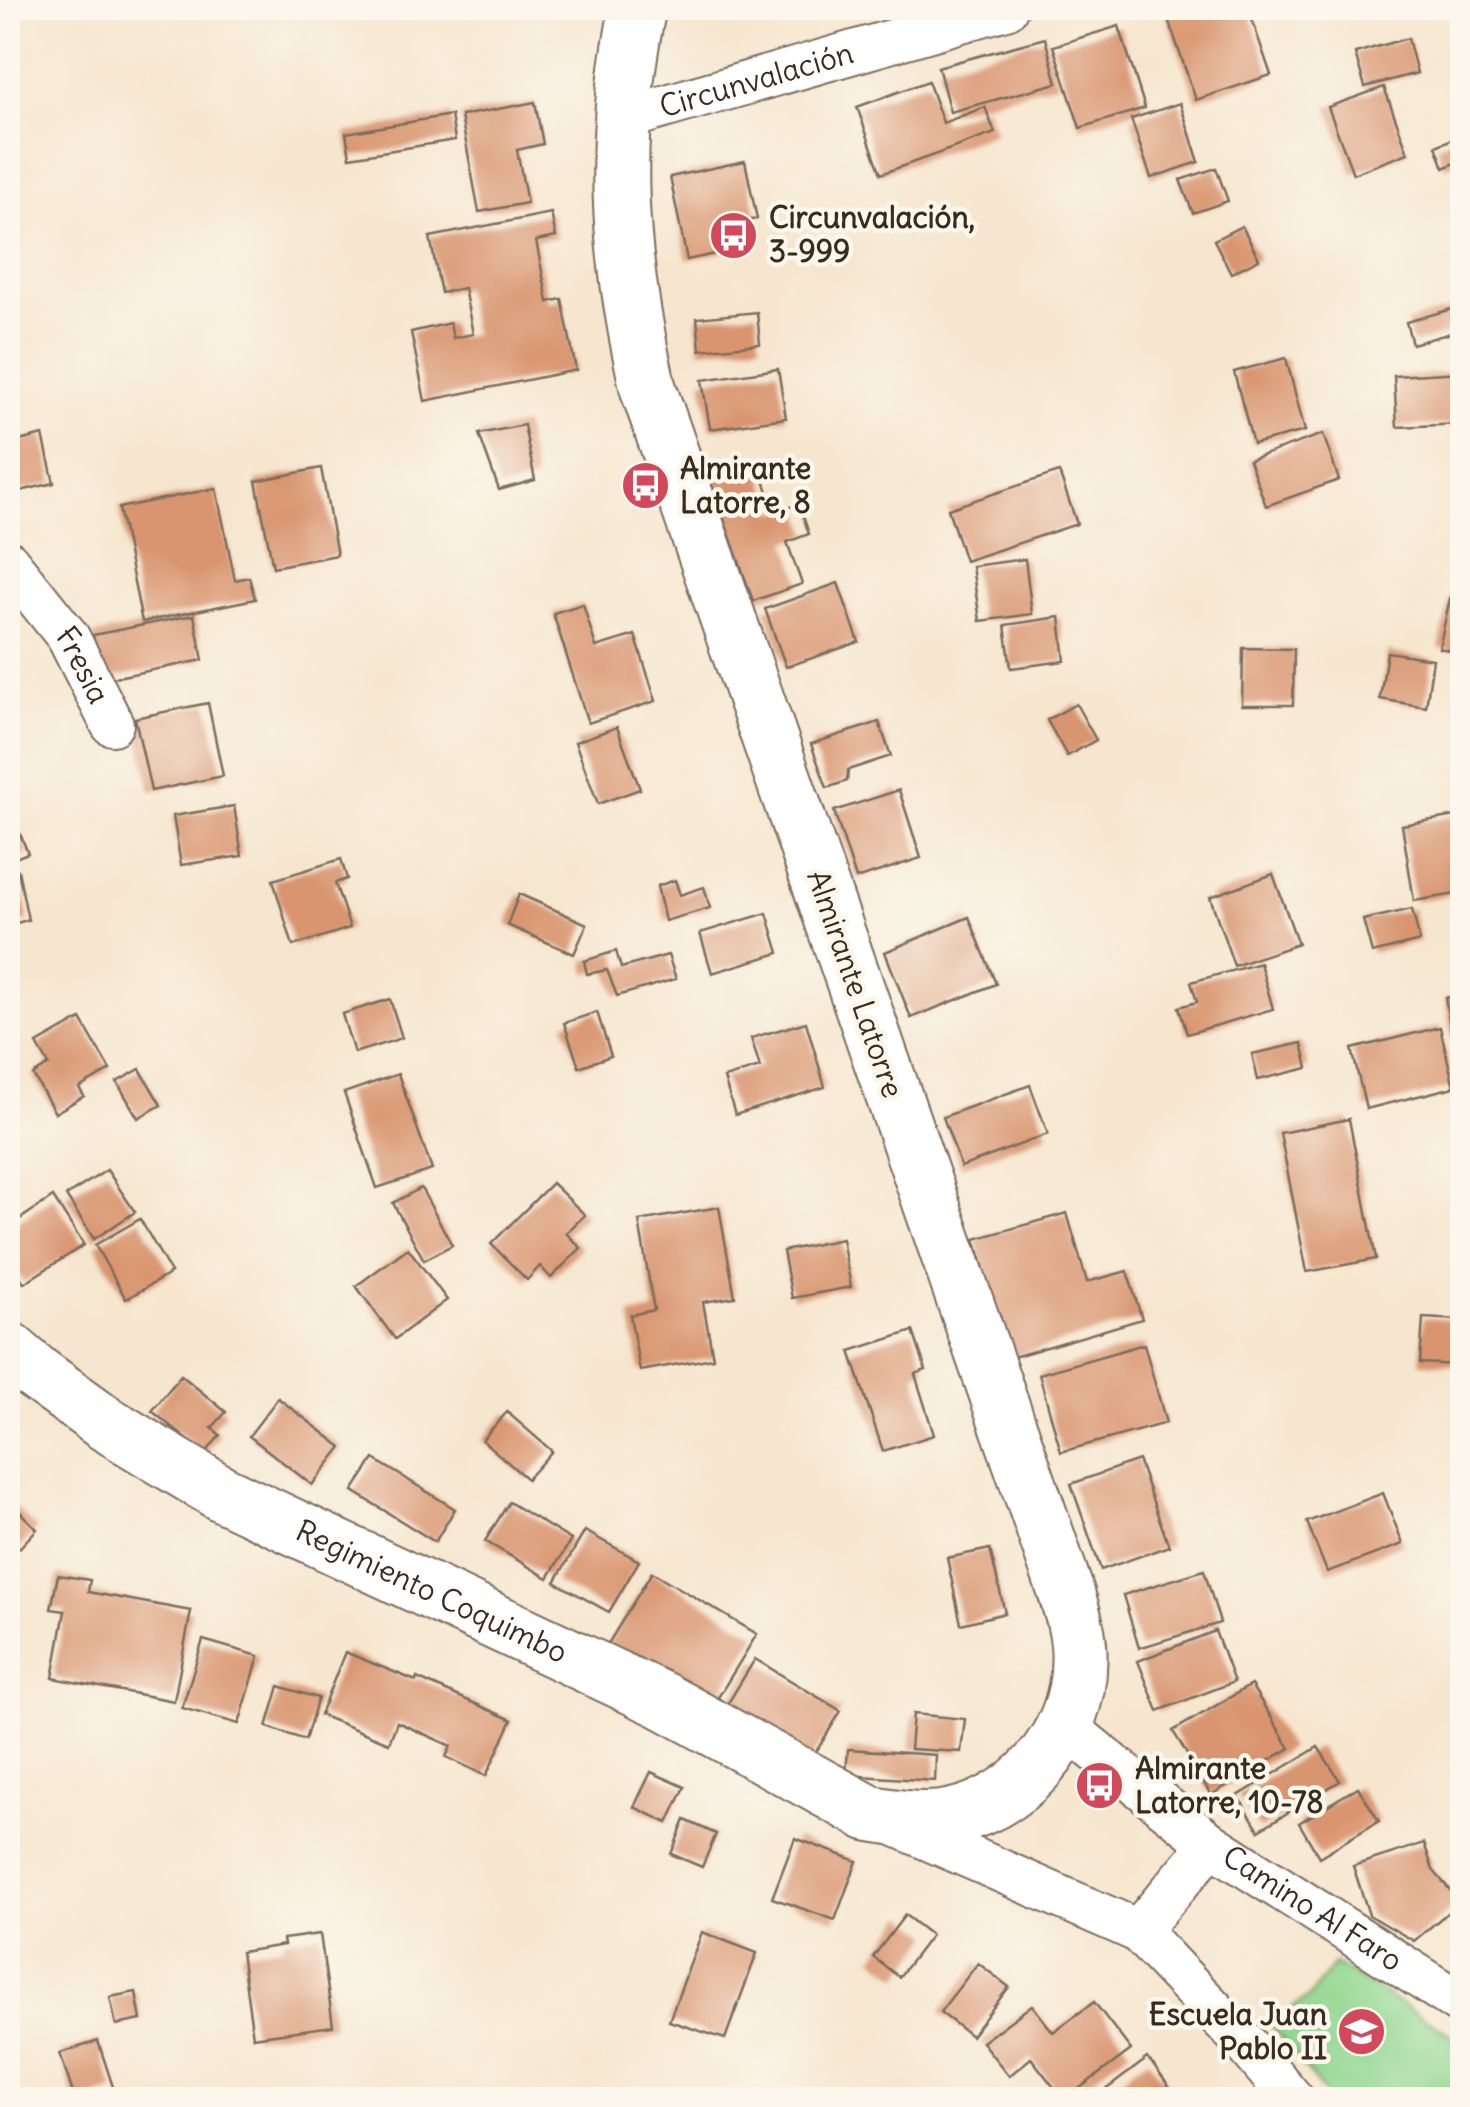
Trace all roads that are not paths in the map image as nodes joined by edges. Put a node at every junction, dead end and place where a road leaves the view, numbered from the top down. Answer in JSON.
{"nodes":[{"id":1,"x":638,"y":8,"type":"edge"},
{"id":2,"x":1006,"y":8,"type":"edge"},
{"id":3,"x":622,"y":119,"type":"junction"},
{"id":4,"x":8,"y":562,"type":"edge"},
{"id":5,"x":112,"y":724,"type":"dead end"},
{"id":6,"x":8,"y":1349,"type":"edge"},
{"id":7,"x":1065,"y":1726,"type":"junction"},
{"id":8,"x":869,"y":1812,"type":"junction"},
{"id":9,"x":1211,"y":1844,"type":"junction"},
{"id":10,"x":1138,"y":1931,"type":"junction"},
{"id":11,"x":1462,"y":2004,"type":"edge"},
{"id":12,"x":1294,"y":2100,"type":"edge"}],
"edges":[{"from":1,"to":3,"type":"main road","name":"Almirante Latorre"},
{"from":2,"to":3,"type":"street","name":"Circunvalación"},
{"from":3,"to":7,"type":"main road","name":"Almirante Latorre"},
{"from":4,"to":5,"type":"street","name":"Fresia"},
{"from":6,"to":8,"type":"main road","name":"Regimiento Coquimbo"},
{"from":7,"to":8,"type":"main road","name":"Almirante Latorre"},
{"from":7,"to":9,"type":"street","name":"Camino Al Faro"},
{"from":8,"to":10,"type":"street"},
{"from":9,"to":10,"type":"street","name":"Camino Al Faro"},
{"from":9,"to":11,"type":"street","name":"Camino Al Faro"},
{"from":10,"to":12,"type":"street"}]}
